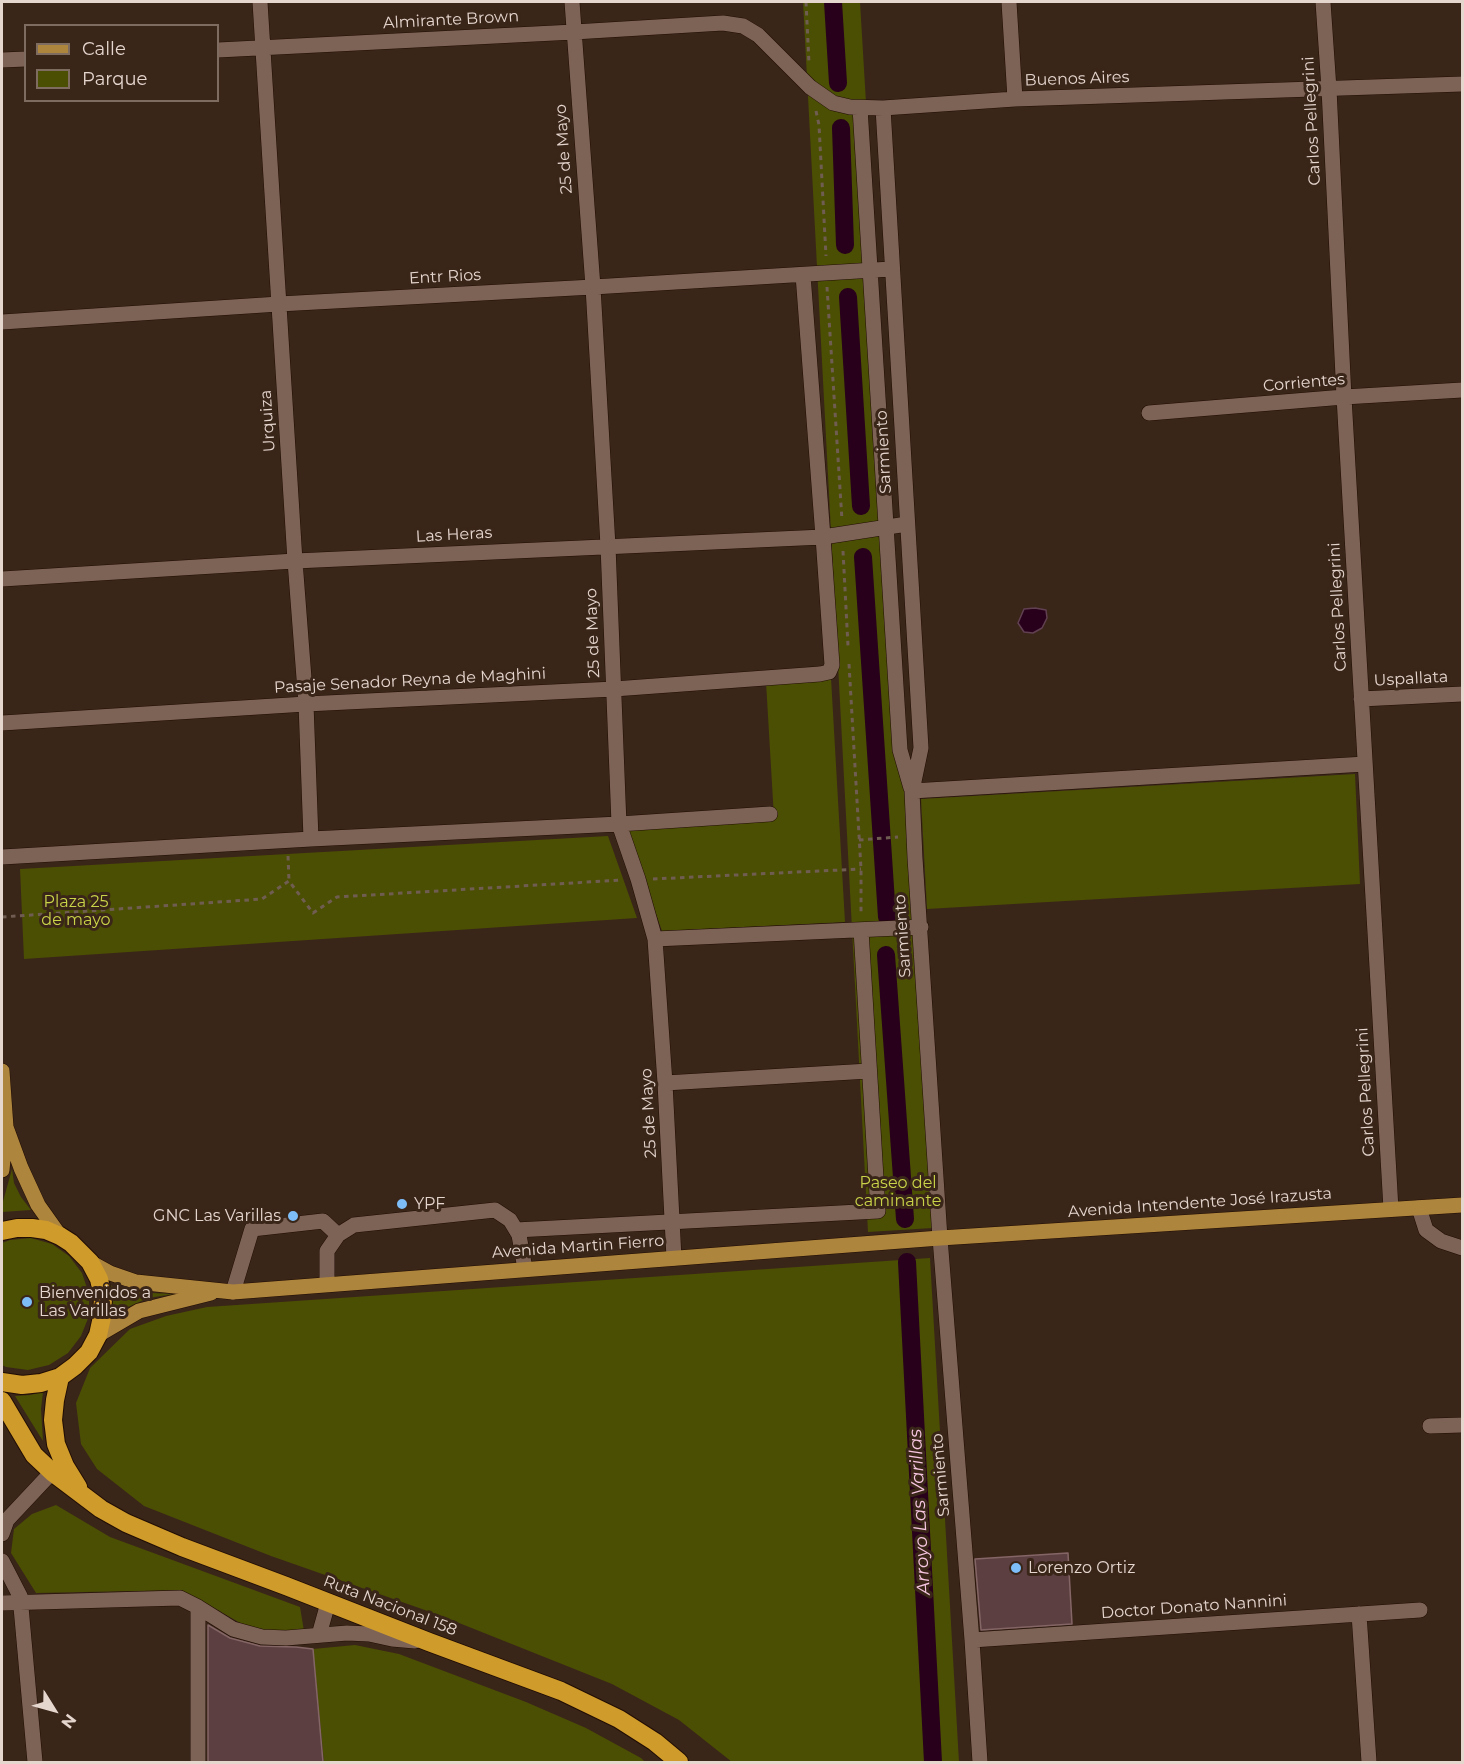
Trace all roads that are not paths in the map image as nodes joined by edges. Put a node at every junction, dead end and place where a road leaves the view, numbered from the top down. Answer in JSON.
{"nodes":[{"id":1,"x":260,"y":2,"type":"edge"},
{"id":2,"x":572,"y":2,"type":"edge"},
{"id":3,"x":1009,"y":2,"type":"edge"},
{"id":4,"x":1323,"y":2,"type":"edge"},
{"id":5,"x":723,"y":23,"type":"joint"},
{"id":6,"x":574,"y":32,"type":"junction"},
{"id":7,"x":263,"y":48,"type":"junction"},
{"id":8,"x":219,"y":50,"type":"edge"},
{"id":9,"x":24,"y":59,"type":"edge"},
{"id":10,"x":2,"y":60,"type":"edge"},
{"id":11,"x":1462,"y":84,"type":"edge"},
{"id":12,"x":1329,"y":89,"type":"junction"},
{"id":13,"x":1015,"y":99,"type":"junction"},
{"id":14,"x":855,"y":108,"type":"junction"},
{"id":15,"x":883,"y":108,"type":"junction"},
{"id":16,"x":891,"y":269,"type":"junction"},
{"id":17,"x":870,"y":270,"type":"junction"},
{"id":18,"x":802,"y":275,"type":"junction"},
{"id":19,"x":593,"y":287,"type":"junction"},
{"id":20,"x":279,"y":304,"type":"junction"},
{"id":21,"x":2,"y":322,"type":"edge"},
{"id":22,"x":1462,"y":390,"type":"edge"},
{"id":23,"x":1344,"y":397,"type":"junction"},
{"id":24,"x":1149,"y":413,"type":"dead end"},
{"id":25,"x":907,"y":524,"type":"junction"},
{"id":26,"x":886,"y":527,"type":"junction"},
{"id":27,"x":823,"y":537,"type":"junction"},
{"id":28,"x":608,"y":546,"type":"junction"},
{"id":29,"x":295,"y":561,"type":"junction"},
{"id":30,"x":2,"y":579,"type":"edge"},
{"id":31,"x":614,"y":688,"type":"junction"},
{"id":32,"x":1462,"y":694,"type":"edge"},
{"id":33,"x":1361,"y":699,"type":"junction"},
{"id":34,"x":306,"y":704,"type":"junction"},
{"id":35,"x":2,"y":723,"type":"edge"},
{"id":36,"x":1365,"y":764,"type":"junction"},
{"id":37,"x":912,"y":791,"type":"junction"},
{"id":38,"x":770,"y":814,"type":"dead end"},
{"id":39,"x":619,"y":824,"type":"junction"},
{"id":40,"x":311,"y":839,"type":"junction"},
{"id":41,"x":2,"y":857,"type":"edge"},
{"id":42,"x":921,"y":927,"type":"junction"},
{"id":43,"x":861,"y":930,"type":"junction"},
{"id":44,"x":655,"y":939,"type":"junction"},
{"id":45,"x":2,"y":1071,"type":"edge"},
{"id":46,"x":869,"y":1071,"type":"junction"},
{"id":47,"x":665,"y":1083,"type":"junction"},
{"id":48,"x":6,"y":1127,"type":"junction"},
{"id":49,"x":2,"y":1170,"type":"edge"},
{"id":50,"x":1462,"y":1205,"type":"edge"},
{"id":51,"x":1419,"y":1208,"type":"junction"},
{"id":52,"x":1391,"y":1209,"type":"junction"},
{"id":53,"x":672,"y":1222,"type":"junction"},
{"id":54,"x":7,"y":1226,"type":"edge"},
{"id":55,"x":516,"y":1230,"type":"junction"},
{"id":56,"x":338,"y":1235,"type":"junction"},
{"id":57,"x":60,"y":1236,"type":"junction"},
{"id":58,"x":940,"y":1238,"type":"junction"},
{"id":59,"x":1462,"y":1248,"type":"edge"},
{"id":60,"x":674,"y":1258,"type":"junction"},
{"id":61,"x":90,"y":1262,"type":"junction"},
{"id":62,"x":525,"y":1269,"type":"junction"},
{"id":63,"x":327,"y":1284,"type":"junction"},
{"id":64,"x":227,"y":1291,"type":"junction"},
{"id":65,"x":98,"y":1335,"type":"junction"},
{"id":66,"x":60,"y":1377,"type":"junction"},
{"id":67,"x":2,"y":1382,"type":"edge"},
{"id":68,"x":2,"y":1401,"type":"edge"},
{"id":69,"x":1462,"y":1425,"type":"edge"},
{"id":70,"x":1430,"y":1426,"type":"dead end"},
{"id":71,"x":52,"y":1472,"type":"junction"},
{"id":72,"x":82,"y":1494,"type":"junction"},
{"id":73,"x":2,"y":1534,"type":"edge"},
{"id":74,"x":2,"y":1561,"type":"edge"},
{"id":75,"x":21,"y":1602,"type":"junction"},
{"id":76,"x":2,"y":1603,"type":"edge"},
{"id":77,"x":328,"y":1603,"type":"junction"},
{"id":78,"x":198,"y":1607,"type":"junction"},
{"id":79,"x":1420,"y":1610,"type":"dead end"},
{"id":80,"x":1359,"y":1614,"type":"junction"},
{"id":81,"x":319,"y":1635,"type":"junction"},
{"id":82,"x":972,"y":1640,"type":"junction"},
{"id":83,"x":429,"y":1642,"type":"junction"},
{"id":84,"x":35,"y":1762,"type":"edge"},
{"id":85,"x":198,"y":1762,"type":"edge"},
{"id":86,"x":679,"y":1762,"type":"edge"},
{"id":87,"x":980,"y":1762,"type":"edge"},
{"id":88,"x":1370,"y":1762,"type":"edge"}],
"edges":[{"from":1,"to":7,"type":"street","name":"Urquiza"},
{"from":2,"to":6,"type":"street","name":"25 de Mayo"},
{"from":3,"to":13,"type":"street"},
{"from":4,"to":12,"type":"street","name":"Carlos Pellegrini"},
{"from":5,"to":6,"type":"street","name":"Almirante Brown"},
{"from":5,"to":14,"type":"street","name":"Buenos Aires"},
{"from":6,"to":7,"type":"street","name":"Almirante Brown"},
{"from":6,"to":19,"type":"street","name":"25 de Mayo"},
{"from":7,"to":8,"type":"street","name":"Almirante Brown"},
{"from":7,"to":20,"type":"street","name":"Urquiza"},
{"from":9,"to":10,"type":"street"},
{"from":11,"to":12,"type":"street","name":"Buenos Aires"},
{"from":12,"to":13,"type":"street","name":"Buenos Aires"},
{"from":12,"to":23,"type":"street","name":"Carlos Pellegrini"},
{"from":13,"to":15,"type":"street","name":"Buenos Aires"},
{"from":14,"to":15,"type":"street","name":"Buenos Aires"},
{"from":14,"to":17,"type":"street"},
{"from":15,"to":16,"type":"street","name":"Sarmiento"},
{"from":16,"to":17,"type":"street","name":"Entr Rios"},
{"from":16,"to":25,"type":"street","name":"Sarmiento"},
{"from":17,"to":18,"type":"street","name":"Entr Rios"},
{"from":17,"to":26,"type":"street"},
{"from":18,"to":19,"type":"street","name":"Entr Rios"},
{"from":18,"to":27,"type":"street"},
{"from":19,"to":20,"type":"street","name":"Entr Rios"},
{"from":19,"to":28,"type":"street","name":"25 de Mayo"},
{"from":20,"to":21,"type":"street","name":"Entr Rios"},
{"from":20,"to":29,"type":"street","name":"Urquiza"},
{"from":22,"to":23,"type":"street","name":"Corrientes"},
{"from":23,"to":24,"type":"street","name":"Corrientes"},
{"from":23,"to":33,"type":"street","name":"Carlos Pellegrini"},
{"from":25,"to":26,"type":"street","name":"Las Heras"},
{"from":25,"to":37,"type":"street","name":"Sarmiento"},
{"from":26,"to":27,"type":"street","name":"Las Heras"},
{"from":26,"to":37,"type":"street"},
{"from":27,"to":28,"type":"street","name":"Las Heras"},
{"from":27,"to":31,"type":"street","name":"Pasaje Senador Reyna de Maghini"},
{"from":28,"to":29,"type":"street","name":"Las Heras"},
{"from":28,"to":31,"type":"street","name":"25 de Mayo"},
{"from":29,"to":30,"type":"street","name":"Las Heras"},
{"from":29,"to":34,"type":"street","name":"Urquiza"},
{"from":31,"to":34,"type":"street","name":"Pasaje Senador Reyna de Maghini"},
{"from":31,"to":39,"type":"street","name":"25 de Mayo"},
{"from":32,"to":33,"type":"street","name":"Uspallata"},
{"from":33,"to":36,"type":"street","name":"Carlos Pellegrini"},
{"from":34,"to":35,"type":"street","name":"Pasaje Senador Reyna de Maghini"},
{"from":34,"to":40,"type":"street","name":"Urquiza"},
{"from":36,"to":37,"type":"street"},
{"from":36,"to":52,"type":"street","name":"Carlos Pellegrini"},
{"from":37,"to":42,"type":"street","name":"Sarmiento"},
{"from":38,"to":39,"type":"street"},
{"from":39,"to":40,"type":"street"},
{"from":39,"to":44,"type":"street","name":"25 de Mayo"},
{"from":40,"to":41,"type":"street"},
{"from":42,"to":43,"type":"street"},
{"from":42,"to":58,"type":"street","name":"Sarmiento"},
{"from":43,"to":44,"type":"street"},
{"from":43,"to":46,"type":"street"},
{"from":44,"to":47,"type":"street","name":"25 de Mayo"},
{"from":45,"to":48,"type":"main road"},
{"from":46,"to":47,"type":"street"},
{"from":46,"to":53,"type":"street"},
{"from":47,"to":53,"type":"street","name":"25 de Mayo"},
{"from":48,"to":49,"type":"main road"},
{"from":48,"to":57,"type":"main road"},
{"from":50,"to":51,"type":"main road","name":"Avenida Intendente José Irazusta"},
{"from":51,"to":52,"type":"main road","name":"Avenida Intendente José Irazusta"},
{"from":51,"to":59,"type":"street"},
{"from":52,"to":58,"type":"main road","name":"Avenida Intendente José Irazusta"},
{"from":53,"to":55,"type":"street"},
{"from":53,"to":60,"type":"street","name":"25 de Mayo"},
{"from":54,"to":57,"type":"highway"},
{"from":55,"to":56,"type":"street"},
{"from":55,"to":62,"type":"street"},
{"from":56,"to":63,"type":"street"},
{"from":56,"to":64,"type":"street"},
{"from":57,"to":61,"type":"highway"},
{"from":58,"to":60,"type":"main road","name":"Avenida Martin Fierro"},
{"from":58,"to":82,"type":"street","name":"Sarmiento"},
{"from":60,"to":62,"type":"main road","name":"Avenida Martin Fierro"},
{"from":61,"to":64,"type":"main road","name":"Avenida Martin Fierro"},
{"from":61,"to":65,"type":"highway"},
{"from":62,"to":63,"type":"main road","name":"Avenida Martin Fierro"},
{"from":63,"to":64,"type":"main road","name":"Avenida Martin Fierro"},
{"from":64,"to":65,"type":"main road","name":"Avenida Martin Fierro"},
{"from":65,"to":66,"type":"highway"},
{"from":66,"to":67,"type":"highway"},
{"from":66,"to":72,"type":"highway","name":"Ruta Nacional 158"},
{"from":68,"to":71,"type":"highway","name":"Ruta Nacional 158"},
{"from":69,"to":70,"type":"street"},
{"from":71,"to":72,"type":"highway","name":"Ruta Nacional 158"},
{"from":71,"to":73,"type":"street"},
{"from":72,"to":77,"type":"highway","name":"Ruta Nacional 158"},
{"from":74,"to":75,"type":"street"},
{"from":75,"to":76,"type":"street"},
{"from":75,"to":78,"type":"street"},
{"from":75,"to":84,"type":"street"},
{"from":77,"to":81,"type":"street"},
{"from":77,"to":83,"type":"highway","name":"Ruta Nacional 158"},
{"from":78,"to":81,"type":"street"},
{"from":78,"to":85,"type":"street"},
{"from":79,"to":80,"type":"street","name":"Doctor Donato Nannini"},
{"from":80,"to":82,"type":"street","name":"Doctor Donato Nannini"},
{"from":80,"to":88,"type":"street"},
{"from":81,"to":83,"type":"street"},
{"from":82,"to":87,"type":"street","name":"Sarmiento"},
{"from":83,"to":86,"type":"highway","name":"Ruta Nacional 158"}]}
